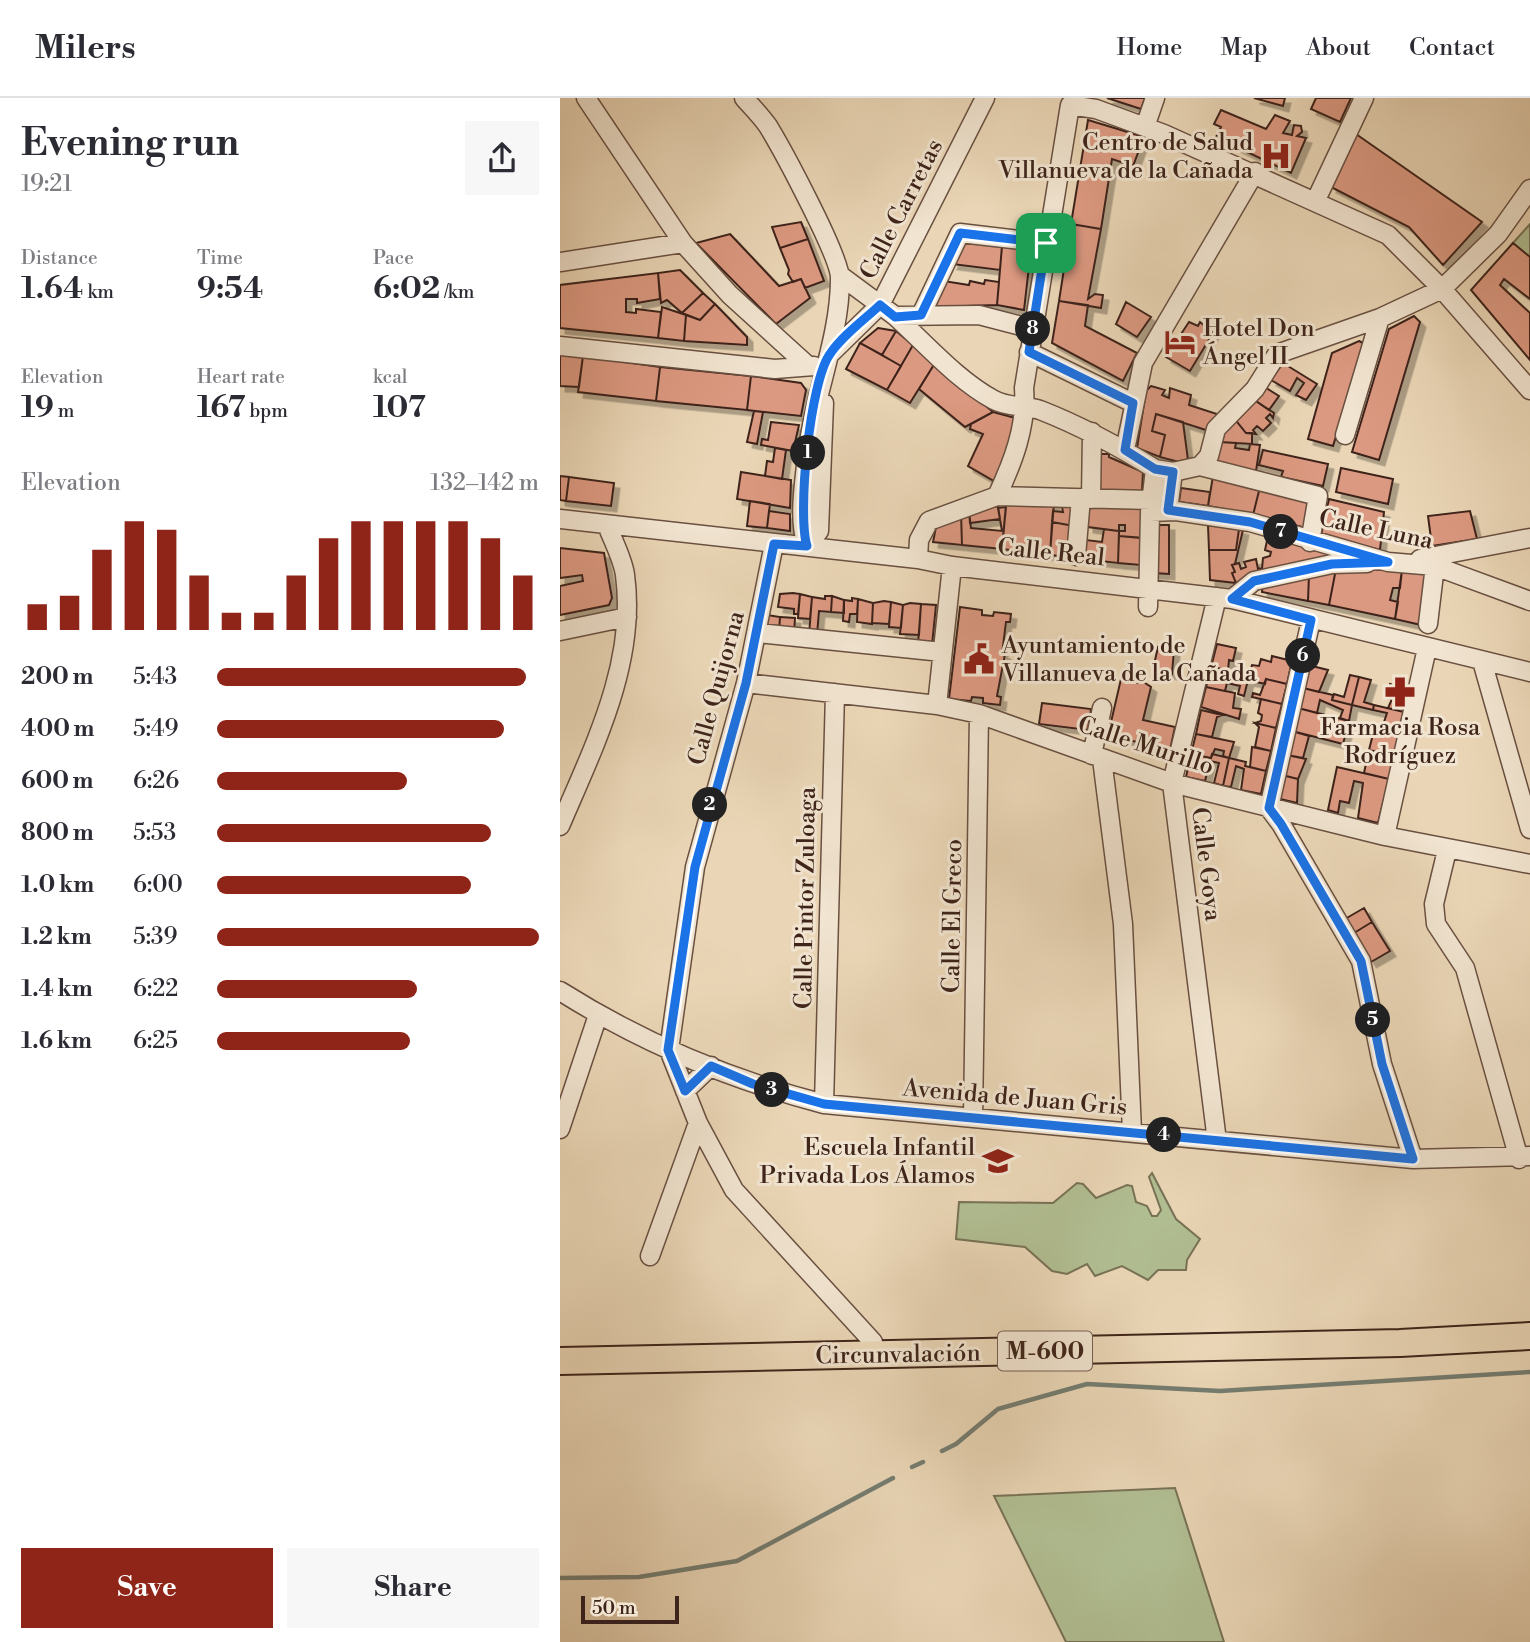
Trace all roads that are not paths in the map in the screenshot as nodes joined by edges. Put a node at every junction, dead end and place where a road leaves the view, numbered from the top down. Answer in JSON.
{"nodes":[{"id":1,"x":586,"y":98,"type":"edge"},
{"id":2,"x":744,"y":98,"type":"edge"},
{"id":3,"x":985,"y":98,"type":"edge"},
{"id":4,"x":1156,"y":98,"type":"edge"},
{"id":5,"x":1364,"y":98,"type":"edge"},
{"id":6,"x":1079,"y":103,"type":"edge"},
{"id":7,"x":1145,"y":127,"type":"junction"},
{"id":8,"x":1255,"y":172,"type":"junction"},
{"id":9,"x":1530,"y":189,"type":"edge"},
{"id":10,"x":1316,"y":200,"type":"junction"},
{"id":11,"x":683,"y":243,"type":"junction"},
{"id":12,"x":1046,"y":243,"type":"junction"},
{"id":13,"x":560,"y":262,"type":"edge"},
{"id":14,"x":841,"y":276,"type":"junction"},
{"id":15,"x":1442,"y":289,"type":"junction"},
{"id":16,"x":880,"y":305,"type":"junction"},
{"id":17,"x":921,"y":315,"type":"junction"},
{"id":18,"x":895,"y":317,"type":"junction"},
{"id":19,"x":1380,"y":318,"type":"junction"},
{"id":20,"x":1033,"y":329,"type":"junction"},
{"id":21,"x":773,"y":336,"type":"junction"},
{"id":22,"x":560,"y":346,"type":"edge"},
{"id":23,"x":1029,"y":352,"type":"junction"},
{"id":24,"x":820,"y":362,"type":"junction"},
{"id":25,"x":775,"y":369,"type":"junction"},
{"id":26,"x":1530,"y":390,"type":"edge"},
{"id":27,"x":1133,"y":403,"type":"junction"},
{"id":28,"x":1026,"y":409,"type":"junction"},
{"id":29,"x":1092,"y":432,"type":"junction"},
{"id":30,"x":1345,"y":435,"type":"dead end"},
{"id":31,"x":1125,"y":450,"type":"junction"},
{"id":32,"x":1200,"y":466,"type":"junction"},
{"id":33,"x":1155,"y":469,"type":"junction"},
{"id":34,"x":1173,"y":472,"type":"junction"},
{"id":35,"x":997,"y":496,"type":"junction"},
{"id":36,"x":1086,"y":498,"type":"junction"},
{"id":37,"x":1157,"y":507,"type":"junction"},
{"id":38,"x":560,"y":519,"type":"edge"},
{"id":39,"x":607,"y":525,"type":"junction"},
{"id":40,"x":1530,"y":538,"type":"edge"},
{"id":41,"x":1310,"y":542,"type":"junction"},
{"id":42,"x":774,"y":544,"type":"junction"},
{"id":43,"x":807,"y":546,"type":"junction"},
{"id":44,"x":1076,"y":556,"type":"dead end"},
{"id":45,"x":918,"y":559,"type":"junction"},
{"id":46,"x":1436,"y":561,"type":"junction"},
{"id":47,"x":1388,"y":562,"type":"junction"},
{"id":48,"x":952,"y":566,"type":"junction"},
{"id":49,"x":1147,"y":588,"type":"junction"},
{"id":50,"x":1225,"y":598,"type":"junction"},
{"id":51,"x":1530,"y":601,"type":"edge"},
{"id":52,"x":1149,"y":607,"type":"dead end"},
{"id":53,"x":627,"y":617,"type":"junction"},
{"id":54,"x":1311,"y":620,"type":"junction"},
{"id":55,"x":1428,"y":624,"type":"dead end"},
{"id":56,"x":560,"y":631,"type":"edge"},
{"id":57,"x":758,"y":633,"type":"junction"},
{"id":58,"x":1427,"y":648,"type":"junction"},
{"id":59,"x":942,"y":652,"type":"junction"},
{"id":60,"x":1482,"y":661,"type":"junction"},
{"id":61,"x":1530,"y":672,"type":"edge"},
{"id":62,"x":746,"y":683,"type":"junction"},
{"id":63,"x":835,"y":693,"type":"junction"},
{"id":64,"x":937,"y":705,"type":"junction"},
{"id":65,"x":1018,"y":707,"type":"dead end"},
{"id":66,"x":1102,"y":708,"type":"dead end"},
{"id":67,"x":979,"y":714,"type":"junction"},
{"id":68,"x":1018,"y":726,"type":"junction"},
{"id":69,"x":1097,"y":757,"type":"junction"},
{"id":70,"x":1172,"y":783,"type":"junction"},
{"id":71,"x":567,"y":789,"type":"edge"},
{"id":72,"x":1269,"y":808,"type":"junction"},
{"id":73,"x":560,"y":826,"type":"edge"},
{"id":74,"x":1530,"y":829,"type":"edge"},
{"id":75,"x":1385,"y":836,"type":"junction"},
{"id":76,"x":1447,"y":850,"type":"junction"},
{"id":77,"x":1530,"y":864,"type":"edge"},
{"id":78,"x":560,"y":991,"type":"edge"},
{"id":79,"x":598,"y":1015,"type":"junction"},
{"id":80,"x":668,"y":1050,"type":"junction"},
{"id":81,"x":711,"y":1066,"type":"junction"},
{"id":82,"x":685,"y":1091,"type":"junction"},
{"id":83,"x":824,"y":1104,"type":"junction"},
{"id":84,"x":972,"y":1118,"type":"junction"},
{"id":85,"x":698,"y":1123,"type":"junction"},
{"id":86,"x":560,"y":1129,"type":"edge"},
{"id":87,"x":1132,"y":1132,"type":"junction"},
{"id":88,"x":1217,"y":1141,"type":"junction"},
{"id":89,"x":1524,"y":1157,"type":"edge"},
{"id":90,"x":1413,"y":1159,"type":"junction"},
{"id":91,"x":650,"y":1256,"type":"dead end"},
{"id":92,"x":1530,"y":1336,"type":"edge"},
{"id":93,"x":873,"y":1342,"type":"dead end"},
{"id":94,"x":560,"y":1361,"type":"edge"}],
"edges":[{"from":1,"to":11,"type":"street"},
{"from":2,"to":14,"type":"street"},
{"from":3,"to":16,"type":"street","name":"Calle Carretas"},
{"from":4,"to":7,"type":"street"},
{"from":5,"to":10,"type":"street"},
{"from":6,"to":7,"type":"street"},
{"from":6,"to":12,"type":"street"},
{"from":7,"to":8,"type":"street"},
{"from":8,"to":10,"type":"street"},
{"from":8,"to":27,"type":"street"},
{"from":9,"to":15,"type":"street"},
{"from":10,"to":15,"type":"street"},
{"from":11,"to":13,"type":"street"},
{"from":11,"to":21,"type":"street"},
{"from":12,"to":17,"type":"street"},
{"from":12,"to":20,"type":"street"},
{"from":14,"to":16,"type":"street"},
{"from":14,"to":24,"type":"street"},
{"from":15,"to":19,"type":"street"},
{"from":15,"to":26,"type":"street"},
{"from":16,"to":18,"type":"street"},
{"from":16,"to":24,"type":"street","name":"Calle Carretas"},
{"from":17,"to":18,"type":"street"},
{"from":17,"to":20,"type":"street"},
{"from":18,"to":28,"type":"street"},
{"from":19,"to":30,"type":"street"},
{"from":19,"to":32,"type":"street"},
{"from":20,"to":23,"type":"street"},
{"from":21,"to":24,"type":"street"},
{"from":21,"to":25,"type":"street"},
{"from":22,"to":25,"type":"street"},
{"from":23,"to":27,"type":"street"},
{"from":23,"to":28,"type":"street"},
{"from":24,"to":25,"type":"street"},
{"from":24,"to":43,"type":"street"},
{"from":27,"to":31,"type":"street"},
{"from":28,"to":29,"type":"street"},
{"from":28,"to":35,"type":"street"},
{"from":29,"to":31,"type":"street"},
{"from":29,"to":36,"type":"street"},
{"from":31,"to":33,"type":"street"},
{"from":32,"to":34,"type":"street"},
{"from":32,"to":41,"type":"street"},
{"from":33,"to":34,"type":"street"},
{"from":33,"to":37,"type":"street"},
{"from":34,"to":37,"type":"street"},
{"from":35,"to":36,"type":"street","name":"Calle Luna"},
{"from":35,"to":45,"type":"street"},
{"from":36,"to":37,"type":"street","name":"Calle Luna"},
{"from":36,"to":44,"type":"street"},
{"from":37,"to":41,"type":"street","name":"Calle Luna"},
{"from":37,"to":49,"type":"street"},
{"from":38,"to":39,"type":"street","name":"Calle Real"},
{"from":39,"to":42,"type":"street","name":"Calle Real"},
{"from":39,"to":53,"type":"street"},
{"from":40,"to":46,"type":"street"},
{"from":41,"to":47,"type":"street","name":"Calle Luna"},
{"from":42,"to":43,"type":"street","name":"Calle Real"},
{"from":42,"to":57,"type":"street","name":"Calle Quijorna"},
{"from":43,"to":45,"type":"street","name":"Calle Real"},
{"from":45,"to":48,"type":"street","name":"Calle Real"},
{"from":46,"to":47,"type":"street","name":"Calle Luna"},
{"from":46,"to":51,"type":"street","name":"Calle Luna"},
{"from":46,"to":55,"type":"street"},
{"from":47,"to":50,"type":"street"},
{"from":48,"to":49,"type":"street","name":"Calle Real"},
{"from":48,"to":59,"type":"street"},
{"from":49,"to":50,"type":"street","name":"Calle Real"},
{"from":49,"to":52,"type":"street"},
{"from":50,"to":54,"type":"street","name":"Calle Real"},
{"from":50,"to":70,"type":"street","name":"Calle Goya"},
{"from":53,"to":56,"type":"street"},
{"from":53,"to":71,"type":"street"},
{"from":54,"to":58,"type":"street","name":"Calle Real"},
{"from":54,"to":72,"type":"street"},
{"from":57,"to":59,"type":"street"},
{"from":57,"to":62,"type":"street","name":"Calle Quijorna"},
{"from":58,"to":60,"type":"street","name":"Calle Real"},
{"from":58,"to":75,"type":"street"},
{"from":59,"to":64,"type":"street"},
{"from":60,"to":61,"type":"street","name":"Calle Real"},
{"from":60,"to":74,"type":"street"},
{"from":62,"to":63,"type":"street","name":"Calle Murillo"},
{"from":62,"to":80,"type":"street","name":"Calle Quijorna"},
{"from":63,"to":64,"type":"street","name":"Calle Murillo"},
{"from":63,"to":83,"type":"street","name":"Calle Pintor Zuloaga"},
{"from":64,"to":67,"type":"street","name":"Calle Murillo"},
{"from":65,"to":68,"type":"street"},
{"from":66,"to":69,"type":"street"},
{"from":67,"to":68,"type":"street","name":"Calle Murillo"},
{"from":67,"to":84,"type":"street","name":"Calle El Greco"},
{"from":68,"to":69,"type":"street","name":"Calle Murillo"},
{"from":69,"to":70,"type":"street","name":"Calle Murillo"},
{"from":69,"to":87,"type":"street"},
{"from":70,"to":72,"type":"street","name":"Calle Murillo"},
{"from":70,"to":88,"type":"street","name":"Calle Goya"},
{"from":71,"to":73,"type":"street"},
{"from":72,"to":75,"type":"street","name":"Calle Murillo"},
{"from":72,"to":90,"type":"street"},
{"from":75,"to":76,"type":"street","name":"Calle Murillo"},
{"from":76,"to":77,"type":"street","name":"Calle Murillo"},
{"from":76,"to":89,"type":"street"},
{"from":78,"to":79,"type":"street","name":"Avenida de Juan Gris"},
{"from":79,"to":80,"type":"street","name":"Avenida de Juan Gris"},
{"from":79,"to":86,"type":"street"},
{"from":80,"to":81,"type":"street","name":"Avenida de Juan Gris"},
{"from":80,"to":82,"type":"street"},
{"from":81,"to":82,"type":"street"},
{"from":81,"to":83,"type":"street","name":"Avenida de Juan Gris"},
{"from":82,"to":85,"type":"street"},
{"from":83,"to":84,"type":"street","name":"Avenida de Juan Gris"},
{"from":84,"to":87,"type":"street","name":"Avenida de Juan Gris"},
{"from":85,"to":91,"type":"street"},
{"from":85,"to":93,"type":"street"},
{"from":87,"to":88,"type":"street","name":"Avenida de Juan Gris"},
{"from":88,"to":90,"type":"street","name":"Avenida de Juan Gris"},
{"from":89,"to":90,"type":"street","name":"Avenida de Juan Gris"},
{"from":92,"to":94,"type":"highway","name":"Circunvalación","number":"M-600"}]}
